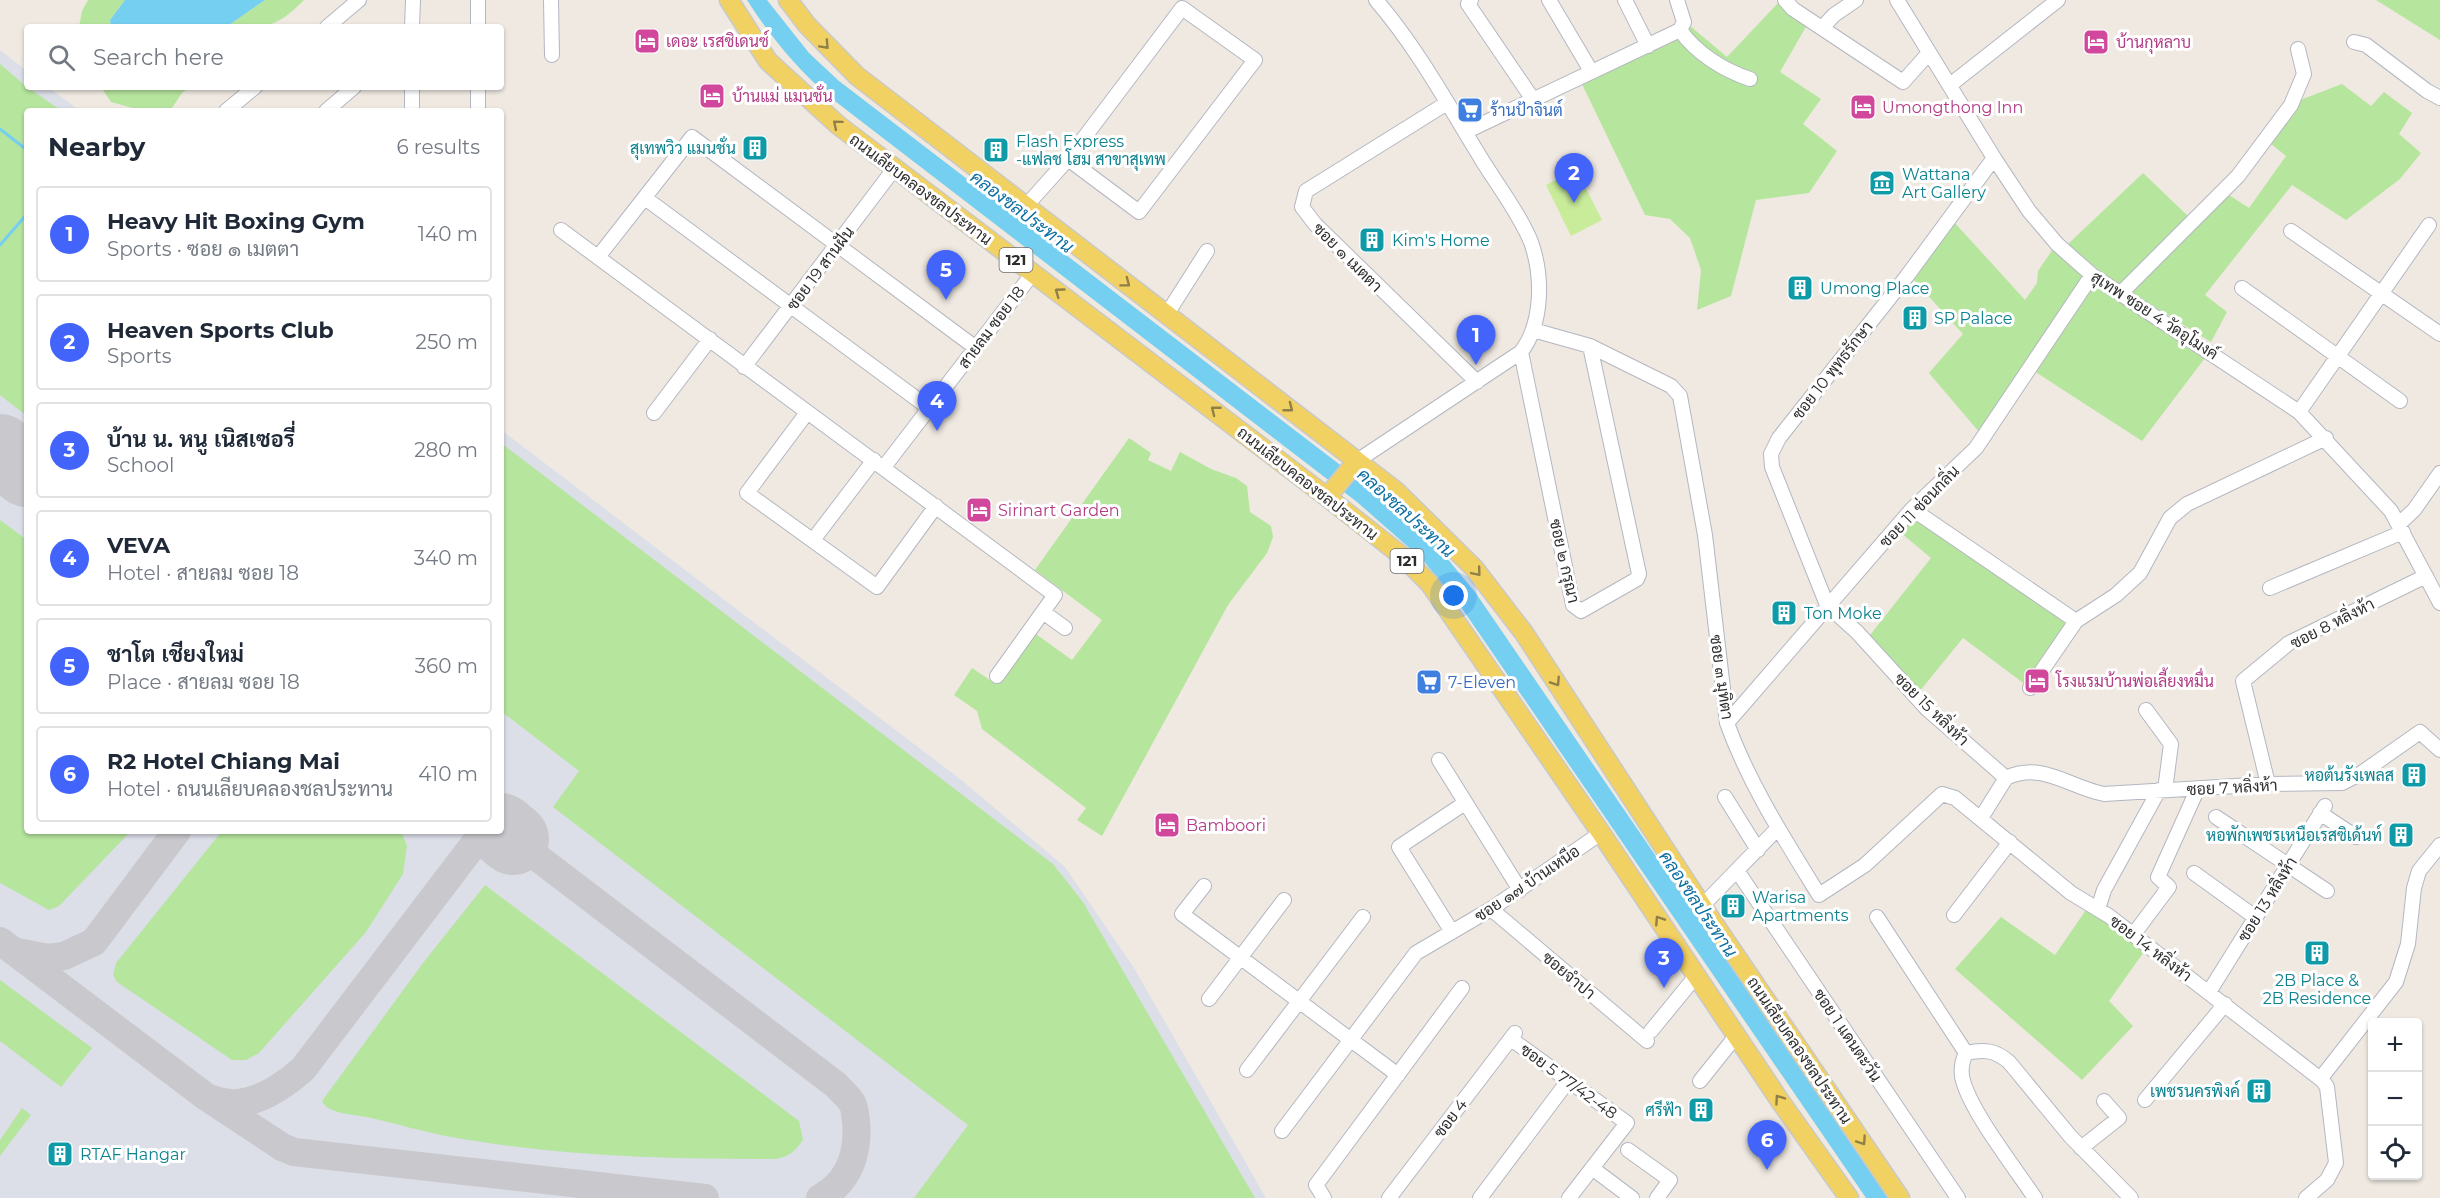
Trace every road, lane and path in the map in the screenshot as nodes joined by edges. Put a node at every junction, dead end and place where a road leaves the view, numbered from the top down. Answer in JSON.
{"nodes":[{"id":1,"x":359,"y":0,"type":"edge"},
{"id":2,"x":413,"y":0,"type":"edge"},
{"id":3,"x":477,"y":0,"type":"edge"},
{"id":4,"x":551,"y":0,"type":"edge"},
{"id":5,"x":729,"y":0,"type":"edge"},
{"id":6,"x":788,"y":0,"type":"edge"},
{"id":7,"x":1376,"y":0,"type":"edge"},
{"id":8,"x":1470,"y":0,"type":"edge"},
{"id":9,"x":1548,"y":0,"type":"edge"},
{"id":10,"x":1625,"y":0,"type":"edge"},
{"id":11,"x":1677,"y":0,"type":"edge"},
{"id":12,"x":1785,"y":0,"type":"edge"},
{"id":13,"x":1856,"y":0,"type":"edge"},
{"id":14,"x":1897,"y":0,"type":"edge"},
{"id":15,"x":2058,"y":0,"type":"edge"},
{"id":16,"x":331,"y":24,"type":"edge"},
{"id":17,"x":412,"y":24,"type":"edge"},
{"id":18,"x":478,"y":24,"type":"edge"},
{"id":19,"x":1822,"y":28,"type":"junction"},
{"id":20,"x":1680,"y":30,"type":"junction"},
{"id":21,"x":2354,"y":42,"type":"dead end"},
{"id":22,"x":1648,"y":46,"type":"junction"},
{"id":23,"x":2298,"y":49,"type":"dead end"},
{"id":24,"x":1928,"y":54,"type":"junction"},
{"id":25,"x":552,"y":55,"type":"dead end"},
{"id":26,"x":1591,"y":71,"type":"junction"},
{"id":27,"x":1750,"y":79,"type":"dead end"},
{"id":28,"x":1950,"y":85,"type":"junction"},
{"id":29,"x":251,"y":90,"type":"edge"},
{"id":30,"x":350,"y":90,"type":"edge"},
{"id":31,"x":412,"y":90,"type":"edge"},
{"id":32,"x":478,"y":90,"type":"edge"},
{"id":33,"x":1532,"y":98,"type":"junction"},
{"id":34,"x":2440,"y":98,"type":"edge"},
{"id":35,"x":1447,"y":103,"type":"junction"},
{"id":36,"x":230,"y":108,"type":"edge"},
{"id":37,"x":330,"y":108,"type":"edge"},
{"id":38,"x":412,"y":108,"type":"edge"},
{"id":39,"x":478,"y":108,"type":"edge"},
{"id":40,"x":1465,"y":132,"type":"junction"},
{"id":41,"x":1994,"y":158,"type":"junction"},
{"id":42,"x":1068,"y":159,"type":"junction"},
{"id":43,"x":894,"y":169,"type":"junction"},
{"id":44,"x":645,"y":198,"type":"junction"},
{"id":45,"x":1026,"y":206,"type":"junction"},
{"id":46,"x":2428,"y":225,"type":"dead end"},
{"id":47,"x":561,"y":230,"type":"dead end"},
{"id":48,"x":2291,"y":231,"type":"dead end"},
{"id":49,"x":837,"y":246,"type":"junction"},
{"id":50,"x":1207,"y":252,"type":"dead end"},
{"id":51,"x":598,"y":257,"type":"junction"},
{"id":52,"x":1033,"y":273,"type":"junction"},
{"id":53,"x":2092,"y":275,"type":"junction"},
{"id":54,"x":2242,"y":288,"type":"dead end"},
{"id":55,"x":2121,"y":293,"type":"junction"},
{"id":56,"x":2383,"y":295,"type":"junction"},
{"id":57,"x":792,"y":306,"type":"junction"},
{"id":58,"x":1167,"y":314,"type":"junction"},
{"id":59,"x":1533,"y":330,"type":"junction"},
{"id":60,"x":2440,"y":334,"type":"edge"},
{"id":61,"x":710,"y":339,"type":"junction"},
{"id":62,"x":1590,"y":346,"type":"junction"},
{"id":63,"x":976,"y":348,"type":"junction"},
{"id":64,"x":1521,"y":352,"type":"junction"},
{"id":65,"x":2339,"y":357,"type":"junction"},
{"id":66,"x":744,"y":367,"type":"junction"},
{"id":67,"x":1477,"y":382,"type":"junction"},
{"id":68,"x":2400,"y":401,"type":"dead end"},
{"id":69,"x":929,"y":408,"type":"junction"},
{"id":70,"x":2299,"y":412,"type":"junction"},
{"id":71,"x":654,"y":413,"type":"dead end"},
{"id":72,"x":806,"y":414,"type":"junction"},
{"id":73,"x":2326,"y":438,"type":"junction"},
{"id":74,"x":879,"y":463,"type":"junction"},
{"id":75,"x":1354,"y":464,"type":"junction"},
{"id":76,"x":2440,"y":473,"type":"edge"},
{"id":77,"x":1331,"y":492,"type":"junction"},
{"id":78,"x":936,"y":506,"type":"junction"},
{"id":79,"x":1912,"y":509,"type":"junction"},
{"id":80,"x":2401,"y":528,"type":"junction"},
{"id":81,"x":813,"y":540,"type":"junction"},
{"id":82,"x":2432,"y":578,"type":"edge"},
{"id":83,"x":2270,"y":588,"type":"dead end"},
{"id":84,"x":2440,"y":603,"type":"edge"},
{"id":85,"x":1827,"y":605,"type":"junction"},
{"id":86,"x":1042,"y":612,"type":"junction"},
{"id":87,"x":2076,"y":621,"type":"junction"},
{"id":88,"x":1065,"y":628,"type":"dead end"},
{"id":89,"x":997,"y":676,"type":"dead end"},
{"id":90,"x":2031,"y":688,"type":"dead end"},
{"id":91,"x":2146,"y":710,"type":"dead end"},
{"id":92,"x":1727,"y":723,"type":"junction"},
{"id":93,"x":2440,"y":750,"type":"edge"},
{"id":94,"x":1440,"y":760,"type":"dead end"},
{"id":95,"x":2006,"y":778,"type":"junction"},
{"id":96,"x":2268,"y":784,"type":"junction"},
{"id":97,"x":2198,"y":789,"type":"junction"},
{"id":98,"x":2162,"y":790,"type":"junction"},
{"id":99,"x":1725,"y":797,"type":"dead end"},
{"id":100,"x":1465,"y":803,"type":"junction"},
{"id":101,"x":2216,"y":817,"type":"dead end"},
{"id":102,"x":1981,"y":818,"type":"junction"},
{"id":103,"x":1778,"y":828,"type":"junction"},
{"id":104,"x":1601,"y":833,"type":"junction"},
{"id":105,"x":2356,"y":837,"type":"dead end"},
{"id":106,"x":2010,"y":842,"type":"junction"},
{"id":107,"x":2440,"y":845,"type":"edge"},
{"id":108,"x":1758,"y":850,"type":"junction"},
{"id":109,"x":2288,"y":865,"type":"junction"},
{"id":110,"x":1738,"y":872,"type":"junction"},
{"id":111,"x":2194,"y":873,"type":"dead end"},
{"id":112,"x":1204,"y":886,"type":"dead end"},
{"id":113,"x":1520,"y":890,"type":"junction"},
{"id":114,"x":2327,"y":891,"type":"dead end"},
{"id":115,"x":1284,"y":900,"type":"dead end"},
{"id":116,"x":1702,"y":906,"type":"junction"},
{"id":117,"x":1491,"y":909,"type":"junction"},
{"id":118,"x":2098,"y":909,"type":"junction"},
{"id":119,"x":1954,"y":915,"type":"dead end"},
{"id":120,"x":1363,"y":917,"type":"dead end"},
{"id":121,"x":1877,"y":917,"type":"dead end"},
{"id":122,"x":2255,"y":917,"type":"junction"},
{"id":123,"x":1452,"y":932,"type":"junction"},
{"id":124,"x":2133,"y":934,"type":"junction"},
{"id":125,"x":1240,"y":958,"type":"junction"},
{"id":126,"x":1696,"y":976,"type":"junction"},
{"id":127,"x":1462,"y":988,"type":"dead end"},
{"id":128,"x":2209,"y":992,"type":"junction"},
{"id":129,"x":1209,"y":999,"type":"dead end"},
{"id":130,"x":1299,"y":1001,"type":"junction"},
{"id":131,"x":2225,"y":1004,"type":"junction"},
{"id":132,"x":1513,"y":1035,"type":"joint"},
{"id":133,"x":1736,"y":1036,"type":"junction"},
{"id":134,"x":1351,"y":1040,"type":"junction"},
{"id":135,"x":1966,"y":1053,"type":"junction"},
{"id":136,"x":1247,"y":1071,"type":"dead end"},
{"id":137,"x":1398,"y":1075,"type":"junction"},
{"id":138,"x":2321,"y":1078,"type":"junction"},
{"id":139,"x":1700,"y":1080,"type":"dead end"},
{"id":140,"x":1568,"y":1081,"type":"junction"},
{"id":141,"x":2145,"y":1100,"type":"dead end"},
{"id":142,"x":2104,"y":1101,"type":"dead end"},
{"id":143,"x":1282,"y":1131,"type":"dead end"},
{"id":144,"x":2081,"y":1148,"type":"junction"},
{"id":145,"x":1628,"y":1150,"type":"dead end"},
{"id":146,"x":1592,"y":1168,"type":"junction"},
{"id":147,"x":1324,"y":1198,"type":"edge"},
{"id":148,"x":1389,"y":1198,"type":"edge"},
{"id":149,"x":1480,"y":1198,"type":"edge"},
{"id":150,"x":1569,"y":1198,"type":"edge"},
{"id":151,"x":1632,"y":1198,"type":"edge"},
{"id":152,"x":1657,"y":1198,"type":"edge"},
{"id":153,"x":1849,"y":1198,"type":"edge"},
{"id":154,"x":1900,"y":1198,"type":"edge"},
{"id":155,"x":1958,"y":1198,"type":"edge"},
{"id":156,"x":2035,"y":1198,"type":"edge"},
{"id":157,"x":2131,"y":1198,"type":"edge"},
{"id":158,"x":2306,"y":1198,"type":"edge"}],
"edges":[{"from":1,"to":16,"type":"street"},
{"from":2,"to":17,"type":"street"},
{"from":3,"to":18,"type":"street"},
{"from":4,"to":25,"type":"street"},
{"from":43,"to":5,"type":"main road","name":"ถนนเลียบคลองชลประทาน","number":"121","one_way":true},
{"from":6,"to":45,"type":"main road","name":"ถนนเลียบคลองชลประทาน","number":"121","one_way":true},
{"from":7,"to":35,"type":"street"},
{"from":8,"to":33,"type":"street"},
{"from":9,"to":26,"type":"street"},
{"from":10,"to":22,"type":"street"},
{"from":11,"to":20,"type":"street"},
{"from":12,"to":19,"type":"street"},
{"from":13,"to":19,"type":"street"},
{"from":14,"to":24,"type":"street","name":"สุเทพ ซอย 4 วัดอุโมงค์"},
{"from":15,"to":28,"type":"street"},
{"from":19,"to":24,"type":"street"},
{"from":20,"to":22,"type":"street"},
{"from":20,"to":27,"type":"street"},
{"from":21,"to":34,"type":"street"},
{"from":22,"to":26,"type":"street"},
{"from":23,"to":55,"type":"street"},
{"from":24,"to":28,"type":"street","name":"สุเทพ ซอย 4 วัดอุโมงค์"},
{"from":26,"to":33,"type":"street"},
{"from":28,"to":41,"type":"street","name":"สุเทพ ซอย 4 วัดอุโมงค์"},
{"from":29,"to":36,"type":"street"},
{"from":30,"to":37,"type":"street"},
{"from":31,"to":38,"type":"street"},
{"from":32,"to":39,"type":"street"},
{"from":33,"to":40,"type":"street"},
{"from":35,"to":40,"type":"street"},
{"from":35,"to":67,"type":"street","name":"ซอย ๑ เมตตา"},
{"from":40,"to":59,"type":"street"},
{"from":41,"to":53,"type":"street","name":"สุเทพ ซอย 4 วัดอุโมงค์"},
{"from":41,"to":85,"type":"street","name":"ซอย 10 พุทธรักษา"},
{"from":42,"to":42,"type":"street"},
{"from":42,"to":45,"type":"street"},
{"from":43,"to":49,"type":"street","name":"ซอย 19 สานฝัน"},
{"from":43,"to":52,"type":"main road","name":"ถนนเลียบคลองชลประทาน","number":"121"},
{"from":44,"to":49,"type":"street"},
{"from":44,"to":51,"type":"street"},
{"from":44,"to":57,"type":"street"},
{"from":45,"to":58,"type":"main road","name":"ถนนเลียบคลองชลประทาน","number":"121","one_way":true},
{"from":46,"to":56,"type":"street"},
{"from":47,"to":51,"type":"street"},
{"from":48,"to":56,"type":"street"},
{"from":49,"to":57,"type":"street","name":"ซอย 19 สานฝัน"},
{"from":49,"to":63,"type":"street"},
{"from":50,"to":58,"type":"street"},
{"from":51,"to":61,"type":"street"},
{"from":52,"to":63,"type":"street","name":"สายลม ซอย 18"},
{"from":77,"to":52,"type":"main road","name":"ถนนเลียบคลองชลประทาน","number":"121","one_way":true},
{"from":53,"to":55,"type":"street","name":"สุเทพ ซอย 4 วัดอุโมงค์"},
{"from":53,"to":79,"type":"street","name":"ซอย 11 ซ่อนกลิ่น"},
{"from":54,"to":65,"type":"street"},
{"from":55,"to":70,"type":"street","name":"สุเทพ ซอย 4 วัดอุโมงค์"},
{"from":56,"to":60,"type":"street"},
{"from":56,"to":65,"type":"street"},
{"from":57,"to":66,"type":"street","name":"ซอย 19 สานฝัน"},
{"from":57,"to":69,"type":"street"},
{"from":58,"to":75,"type":"main road","name":"ถนนเลียบคลองชลประทาน","number":"121","one_way":true},
{"from":59,"to":62,"type":"street","name":"ซอย ๓ มุทิตา"},
{"from":59,"to":64,"type":"street"},
{"from":61,"to":66,"type":"street"},
{"from":61,"to":71,"type":"street"},
{"from":62,"to":64,"type":"street","name":"ซอย ๒ กรุณา"},
{"from":62,"to":92,"type":"street","name":"ซอย ๓ มุทิตา"},
{"from":63,"to":69,"type":"street","name":"สายลม ซอย 18"},
{"from":64,"to":67,"type":"street"},
{"from":65,"to":68,"type":"street"},
{"from":65,"to":70,"type":"street"},
{"from":66,"to":72,"type":"street"},
{"from":67,"to":75,"type":"street"},
{"from":69,"to":74,"type":"street","name":"สายลม ซอย 18"},
{"from":70,"to":73,"type":"street","name":"สุเทพ ซอย 4 วัดอุโมงค์"},
{"from":72,"to":74,"type":"street"},
{"from":72,"to":81,"type":"street"},
{"from":73,"to":80,"type":"street","name":"สุเทพ ซอย 4 วัดอุโมงค์"},
{"from":73,"to":87,"type":"street"},
{"from":74,"to":78,"type":"street"},
{"from":74,"to":81,"type":"street","name":"สายลม ซอย 18"},
{"from":75,"to":77,"type":"main road"},
{"from":75,"to":116,"type":"main road","name":"ถนนเลียบคลองชลประทาน","number":"121","one_way":true},
{"from":76,"to":80,"type":"street"},
{"from":77,"to":104,"type":"main road","name":"ถนนเลียบคลองชลประทาน","number":"121"},
{"from":78,"to":81,"type":"street"},
{"from":78,"to":86,"type":"street"},
{"from":79,"to":85,"type":"street","name":"ซอย 11 ซ่อนกลิ่น"},
{"from":79,"to":87,"type":"street"},
{"from":80,"to":82,"type":"street","name":"สุเทพ ซอย 4 วัดอุโมงค์"},
{"from":80,"to":83,"type":"street"},
{"from":82,"to":84,"type":"street","name":"สุเทพ ซอย 4 วัดอุโมงค์"},
{"from":82,"to":96,"type":"street","name":"ซอย 8 หลิ่งห้า"},
{"from":85,"to":92,"type":"street","name":"ซอย 11 ซ่อนกลิ่น"},
{"from":85,"to":95,"type":"street","name":"ซอย 15 หลิ่งห้า"},
{"from":86,"to":88,"type":"street"},
{"from":86,"to":89,"type":"street"},
{"from":87,"to":90,"type":"street"},
{"from":91,"to":98,"type":"street"},
{"from":92,"to":103,"type":"street","name":"ซอย ๓ มุทิตา"},
{"from":93,"to":96,"type":"street","name":"ซอย 7 หลิ่งห้า"},
{"from":94,"to":100,"type":"street"},
{"from":95,"to":98,"type":"street","name":"ซอย 7 หลิ่งห้า"},
{"from":95,"to":102,"type":"street"},
{"from":96,"to":97,"type":"street","name":"ซอย 7 หลิ่งห้า"},
{"from":97,"to":98,"type":"street","name":"ซอย 7 หลิ่งห้า"},
{"from":97,"to":124,"type":"street"},
{"from":98,"to":118,"type":"street"},
{"from":99,"to":108,"type":"street"},
{"from":100,"to":113,"type":"street"},
{"from":100,"to":123,"type":"street"},
{"from":101,"to":109,"type":"street"},
{"from":102,"to":103,"type":"street","name":"ซอย ๓ มุทิตา"},
{"from":102,"to":106,"type":"street","name":"ซอย 14 หลิ่งห้า"},
{"from":103,"to":108,"type":"street"},
{"from":104,"to":113,"type":"street","name":"ซอย ๑๗ บ้านเหนือ"},
{"from":126,"to":104,"type":"main road","name":"ถนนเลียบคลองชลประทาน","number":"121","one_way":true},
{"from":105,"to":109,"type":"street","name":"ซอย 13 หลิ่งห้า"},
{"from":106,"to":118,"type":"street","name":"ซอย 14 หลิ่งห้า"},
{"from":106,"to":119,"type":"street"},
{"from":107,"to":138,"type":"street"},
{"from":108,"to":110,"type":"street"},
{"from":109,"to":114,"type":"street"},
{"from":109,"to":122,"type":"street","name":"ซอย 13 หลิ่งห้า"},
{"from":110,"to":116,"type":"street"},
{"from":110,"to":155,"type":"street","name":"ซอย 1 แดนตะวัน"},
{"from":111,"to":122,"type":"street"},
{"from":112,"to":125,"type":"street"},
{"from":113,"to":117,"type":"street","name":"ซอย ๑๗ บ้านเหนือ"},
{"from":115,"to":125,"type":"street"},
{"from":116,"to":154,"type":"main road","name":"ถนนเลียบคลองชลประทาน","number":"121","one_way":true},
{"from":117,"to":123,"type":"street","name":"ซอย ๑๗ บ้านเหนือ"},
{"from":117,"to":126,"type":"street","name":"ซอยจำปา"},
{"from":118,"to":124,"type":"street","name":"ซอย 14 หลิ่งห้า"},
{"from":120,"to":130,"type":"street"},
{"from":121,"to":135,"type":"street"},
{"from":122,"to":128,"type":"street","name":"ซอย 13 หลิ่งห้า"},
{"from":123,"to":134,"type":"street","name":"ซอย ๑๗ บ้านเหนือ"},
{"from":124,"to":128,"type":"street","name":"ซอย 14 หลิ่งห้า"},
{"from":125,"to":129,"type":"street"},
{"from":125,"to":130,"type":"street"},
{"from":126,"to":133,"type":"main road","name":"ถนนเลียบคลองชลประทาน","number":"121"},
{"from":127,"to":137,"type":"street"},
{"from":128,"to":131,"type":"street","name":"ซอย 14 หลิ่งห้า"},
{"from":130,"to":134,"type":"street"},
{"from":130,"to":136,"type":"street"},
{"from":131,"to":138,"type":"street","name":"ซอย 14 หลิ่งห้า"},
{"from":131,"to":141,"type":"street"},
{"from":132,"to":140,"type":"street","name":"ซอย 5 77/42-48"},
{"from":132,"to":148,"type":"street","name":"ซอย 4"},
{"from":133,"to":139,"type":"street"},
{"from":153,"to":133,"type":"main road","name":"ถนนเลียบคลองชลประทาน","number":"121","one_way":true},
{"from":134,"to":137,"type":"street"},
{"from":134,"to":143,"type":"street","name":"ซอย ๑๗ บ้านเหนือ"},
{"from":135,"to":144,"type":"street"},
{"from":135,"to":156,"type":"street"},
{"from":137,"to":147,"type":"street"},
{"from":138,"to":158,"type":"street"},
{"from":140,"to":146,"type":"street","name":"ซอย 5 77/42-48"},
{"from":140,"to":149,"type":"street"},
{"from":142,"to":144,"type":"street"},
{"from":144,"to":157,"type":"street"},
{"from":145,"to":152,"type":"street"},
{"from":146,"to":150,"type":"street"},
{"from":146,"to":151,"type":"street"}]}
